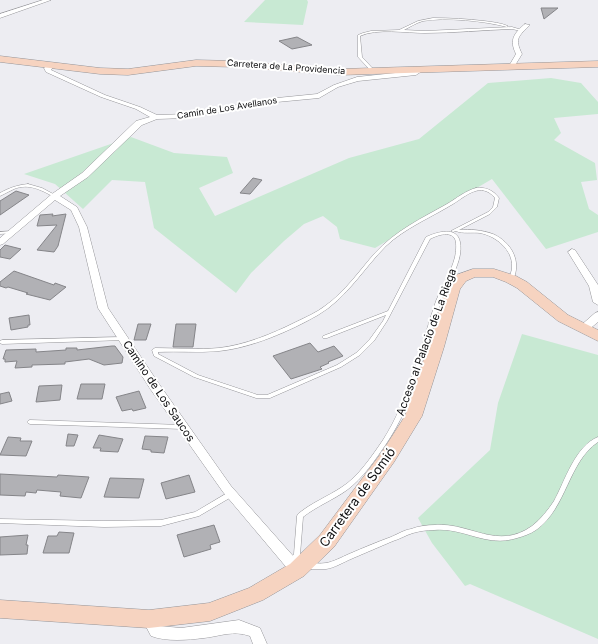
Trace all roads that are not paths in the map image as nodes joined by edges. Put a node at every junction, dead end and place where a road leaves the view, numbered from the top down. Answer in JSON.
{"nodes":[{"id":1,"x":48,"y":0,"type":"edge"},
{"id":2,"x":0,"y":16,"type":"edge"},
{"id":3,"x":527,"y":25,"type":"dead end"},
{"id":4,"x":512,"y":28,"type":"junction"},
{"id":5,"x":521,"y":30,"type":"junction"},
{"id":6,"x":399,"y":31,"type":"junction"},
{"id":7,"x":0,"y":59,"type":"edge"},
{"id":8,"x":514,"y":64,"type":"junction"},
{"id":9,"x":598,"y":64,"type":"edge"},
{"id":10,"x":51,"y":65,"type":"junction"},
{"id":11,"x":422,"y":69,"type":"junction"},
{"id":12,"x":373,"y":71,"type":"junction"},
{"id":13,"x":156,"y":117,"type":"junction"},
{"id":14,"x":0,"y":195,"type":"edge"},
{"id":15,"x":55,"y":196,"type":"junction"},
{"id":16,"x":12,"y":232,"type":"junction"},
{"id":17,"x":451,"y":232,"type":"junction"},
{"id":18,"x":0,"y":233,"type":"edge"},
{"id":19,"x":0,"y":242,"type":"edge"},
{"id":20,"x":572,"y":252,"type":"dead end"},
{"id":21,"x":511,"y":279,"type":"junction"},
{"id":22,"x":598,"y":302,"type":"edge"},
{"id":23,"x":389,"y":312,"type":"junction"},
{"id":24,"x":598,"y":315,"type":"edge"},
{"id":25,"x":591,"y":332,"type":"edge"},
{"id":26,"x":325,"y":337,"type":"dead end"},
{"id":27,"x":123,"y":339,"type":"junction"},
{"id":28,"x":2,"y":342,"type":"dead end"},
{"id":29,"x":30,"y":422,"type":"dead end"},
{"id":30,"x":183,"y":427,"type":"junction"},
{"id":31,"x":598,"y":439,"type":"edge"},
{"id":32,"x":231,"y":494,"type":"junction"},
{"id":33,"x":0,"y":520,"type":"edge"},
{"id":34,"x":296,"y":566,"type":"junction"},
{"id":35,"x":0,"y":609,"type":"edge"},
{"id":36,"x":149,"y":619,"type":"junction"},
{"id":37,"x":260,"y":644,"type":"edge"}],
"edges":[{"from":1,"to":2,"type":"street"},
{"from":3,"to":5,"type":"street"},
{"from":4,"to":5,"type":"lane"},
{"from":4,"to":6,"type":"lane"},
{"from":4,"to":6,"type":"lane"},
{"from":5,"to":8,"type":"street"},
{"from":6,"to":12,"type":"lane"},
{"from":7,"to":10,"type":"street","name":"Carretera de La Providencia"},
{"from":8,"to":9,"type":"street","name":"Carretera de La Providencia"},
{"from":8,"to":11,"type":"street","name":"Carretera de La Providencia"},
{"from":10,"to":12,"type":"street","name":"Carretera de La Providencia"},
{"from":10,"to":13,"type":"street"},
{"from":11,"to":12,"type":"street","name":"Carretera de La Providencia"},
{"from":11,"to":13,"type":"street","name":"Camín de Los Avellanos"},
{"from":13,"to":15,"type":"street","name":"Camín de Los Avellanos"},
{"from":14,"to":15,"type":"lane"},
{"from":15,"to":16,"type":"street","name":"Camín de Los Avellanos"},
{"from":15,"to":27,"type":"street","name":"Camino de Los Saucos"},
{"from":16,"to":18,"type":"lane"},
{"from":16,"to":19,"type":"street","name":"Camín de Los Avellanos"},
{"from":17,"to":21,"type":"lane"},
{"from":17,"to":23,"type":"lane"},
{"from":17,"to":23,"type":"lane"},
{"from":17,"to":34,"type":"lane","name":"Acceso al Palacio de La Riega"},
{"from":20,"to":22,"type":"street"},
{"from":21,"to":25,"type":"street","name":"Carretera de Somió"},
{"from":21,"to":34,"type":"street","name":"Carretera de Somió"},
{"from":23,"to":26,"type":"lane"},
{"from":24,"to":25,"type":"street"},
{"from":27,"to":28,"type":"lane"},
{"from":27,"to":30,"type":"street","name":"Camino de Los Saucos"},
{"from":29,"to":30,"type":"lane"},
{"from":30,"to":32,"type":"street","name":"Camino de Los Saucos"},
{"from":31,"to":34,"type":"lane"},
{"from":32,"to":33,"type":"lane"},
{"from":32,"to":34,"type":"street","name":"Camino de Los Saucos"},
{"from":34,"to":36,"type":"street","name":"Carretera de Somió"},
{"from":35,"to":36,"type":"street","name":"Carretera de Somió"},
{"from":36,"to":37,"type":"street"}]}
